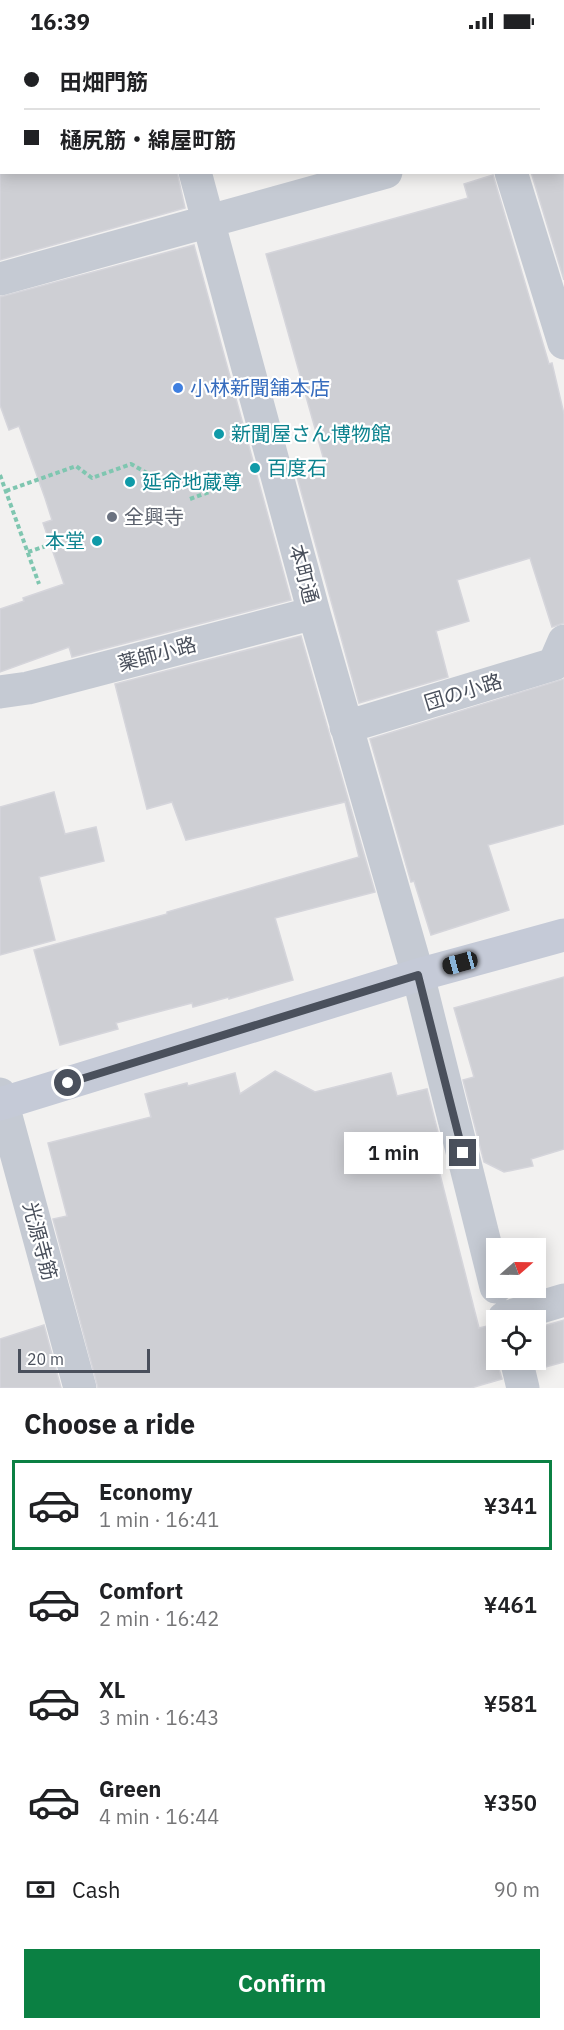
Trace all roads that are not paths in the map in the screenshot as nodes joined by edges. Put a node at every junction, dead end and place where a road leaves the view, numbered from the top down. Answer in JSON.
{"nodes":[{"id":1,"x":196,"y":174,"type":"edge"},
{"id":2,"x":379,"y":174,"type":"edge"},
{"id":3,"x":512,"y":174,"type":"edge"},
{"id":4,"x":208,"y":221,"type":"junction"},
{"id":5,"x":0,"y":279,"type":"edge"},
{"id":6,"x":564,"y":343,"type":"edge"},
{"id":7,"x":314,"y":613,"type":"junction"},
{"id":8,"x":564,"y":641,"type":"edge"},
{"id":9,"x":0,"y":692,"type":"edge"},
{"id":10,"x":346,"y":727,"type":"junction"},
{"id":11,"x":564,"y":935,"type":"edge"},
{"id":12,"x":418,"y":975,"type":"junction"},
{"id":13,"x":1,"y":1101,"type":"edge"},
{"id":14,"x":564,"y":1300,"type":"edge"},
{"id":15,"x":501,"y":1303,"type":"edge"},
{"id":16,"x":519,"y":1370,"type":"edge"},
{"id":17,"x":80,"y":1388,"type":"edge"},
{"id":18,"x":523,"y":1388,"type":"edge"}],
"edges":[{"from":1,"to":4,"type":"street","name":"本町通"},
{"from":2,"to":4,"type":"street"},
{"from":3,"to":6,"type":"street"},
{"from":4,"to":5,"type":"street"},
{"from":4,"to":7,"type":"street","name":"本町通"},
{"from":7,"to":9,"type":"street","name":"薬師小路"},
{"from":7,"to":10,"type":"street","name":"本町通"},
{"from":8,"to":10,"type":"street","name":"団の小路"},
{"from":10,"to":12,"type":"street","name":"本町通"},
{"from":11,"to":12,"type":"street"},
{"from":12,"to":13,"type":"street"},
{"from":12,"to":15,"type":"street","name":"本町通"},
{"from":13,"to":17,"type":"street","name":"光源寺筋"},
{"from":14,"to":15,"type":"street"},
{"from":16,"to":18,"type":"street"}]}
